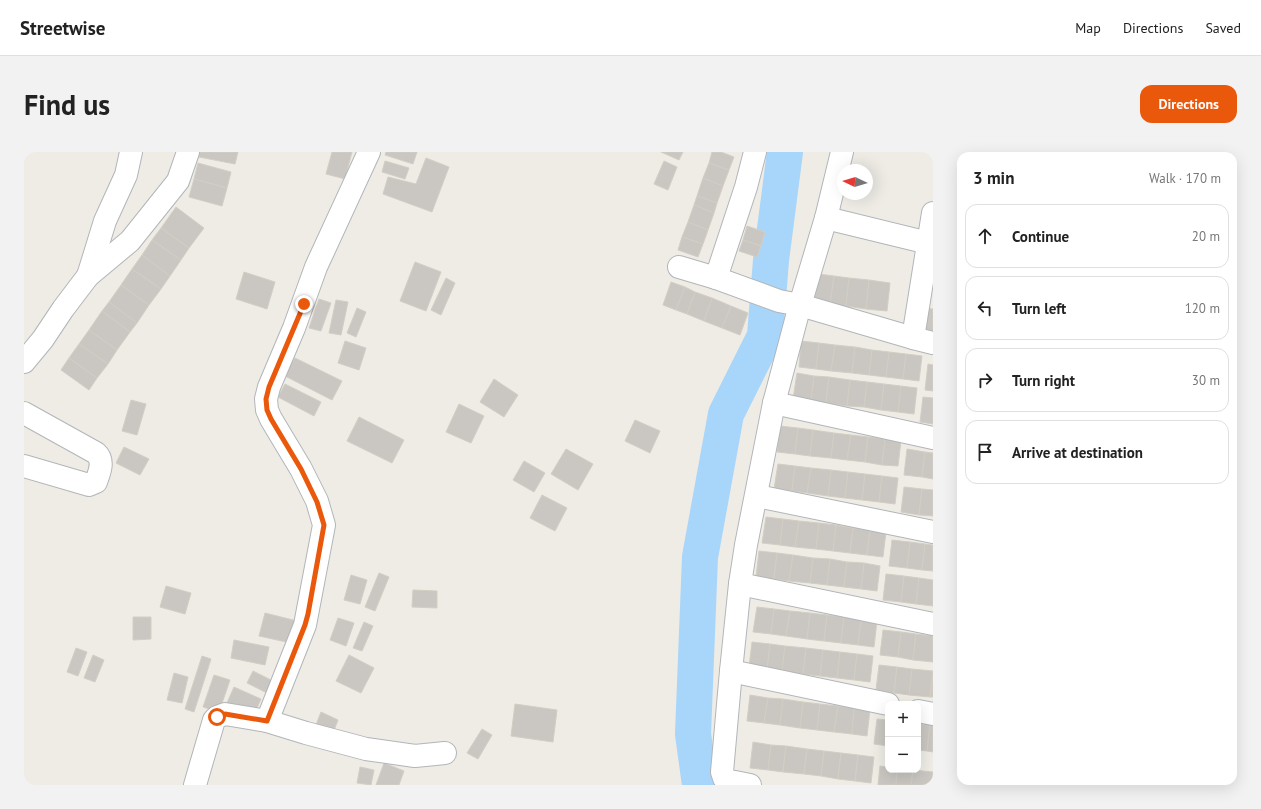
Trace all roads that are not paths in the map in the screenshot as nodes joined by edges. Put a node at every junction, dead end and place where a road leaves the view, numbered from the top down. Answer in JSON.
{"nodes":[{"id":1,"x":131,"y":152,"type":"edge"},
{"id":2,"x":188,"y":152,"type":"edge"},
{"id":3,"x":370,"y":152,"type":"edge"},
{"id":4,"x":755,"y":152,"type":"edge"},
{"id":5,"x":842,"y":152,"type":"edge"},
{"id":6,"x":933,"y":213,"type":"edge"},
{"id":7,"x":826,"y":218,"type":"junction"},
{"id":8,"x":930,"y":244,"type":"edge"},
{"id":9,"x":679,"y":267,"type":"dead end"},
{"id":10,"x":88,"y":276,"type":"junction"},
{"id":11,"x":716,"y":278,"type":"junction"},
{"id":12,"x":800,"y":305,"type":"junction"},
{"id":13,"x":923,"y":340,"type":"edge"},
{"id":14,"x":24,"y":362,"type":"edge"},
{"id":15,"x":774,"y":404,"type":"junction"},
{"id":16,"x":24,"y":413,"type":"edge"},
{"id":17,"x":933,"y":438,"type":"edge"},
{"id":18,"x":24,"y":466,"type":"edge"},
{"id":19,"x":757,"y":496,"type":"junction"},
{"id":20,"x":933,"y":532,"type":"edge"},
{"id":21,"x":740,"y":584,"type":"junction"},
{"id":22,"x":933,"y":624,"type":"edge"},
{"id":23,"x":731,"y":671,"type":"junction"},
{"id":24,"x":885,"y":703,"type":"edge"},
{"id":25,"x":921,"y":712,"type":"edge"},
{"id":26,"x":933,"y":714,"type":"edge"},
{"id":27,"x":267,"y":721,"type":"junction"},
{"id":28,"x":445,"y":753,"type":"dead end"},
{"id":29,"x":195,"y":785,"type":"edge"},
{"id":30,"x":750,"y":785,"type":"edge"}],
"edges":[{"from":1,"to":10,"type":"street"},
{"from":2,"to":10,"type":"street"},
{"from":3,"to":27,"type":"street"},
{"from":4,"to":11,"type":"street"},
{"from":5,"to":7,"type":"street"},
{"from":6,"to":8,"type":"street"},
{"from":7,"to":8,"type":"street"},
{"from":7,"to":12,"type":"street"},
{"from":8,"to":13,"type":"street"},
{"from":9,"to":11,"type":"street"},
{"from":10,"to":14,"type":"street"},
{"from":11,"to":12,"type":"street"},
{"from":12,"to":13,"type":"street"},
{"from":12,"to":15,"type":"street"},
{"from":15,"to":17,"type":"street"},
{"from":15,"to":19,"type":"street"},
{"from":16,"to":18,"type":"street"},
{"from":19,"to":20,"type":"street"},
{"from":19,"to":21,"type":"street"},
{"from":21,"to":22,"type":"street"},
{"from":21,"to":23,"type":"street"},
{"from":23,"to":24,"type":"street"},
{"from":23,"to":30,"type":"street"},
{"from":25,"to":26,"type":"street"},
{"from":27,"to":28,"type":"street"},
{"from":27,"to":29,"type":"street"}]}
